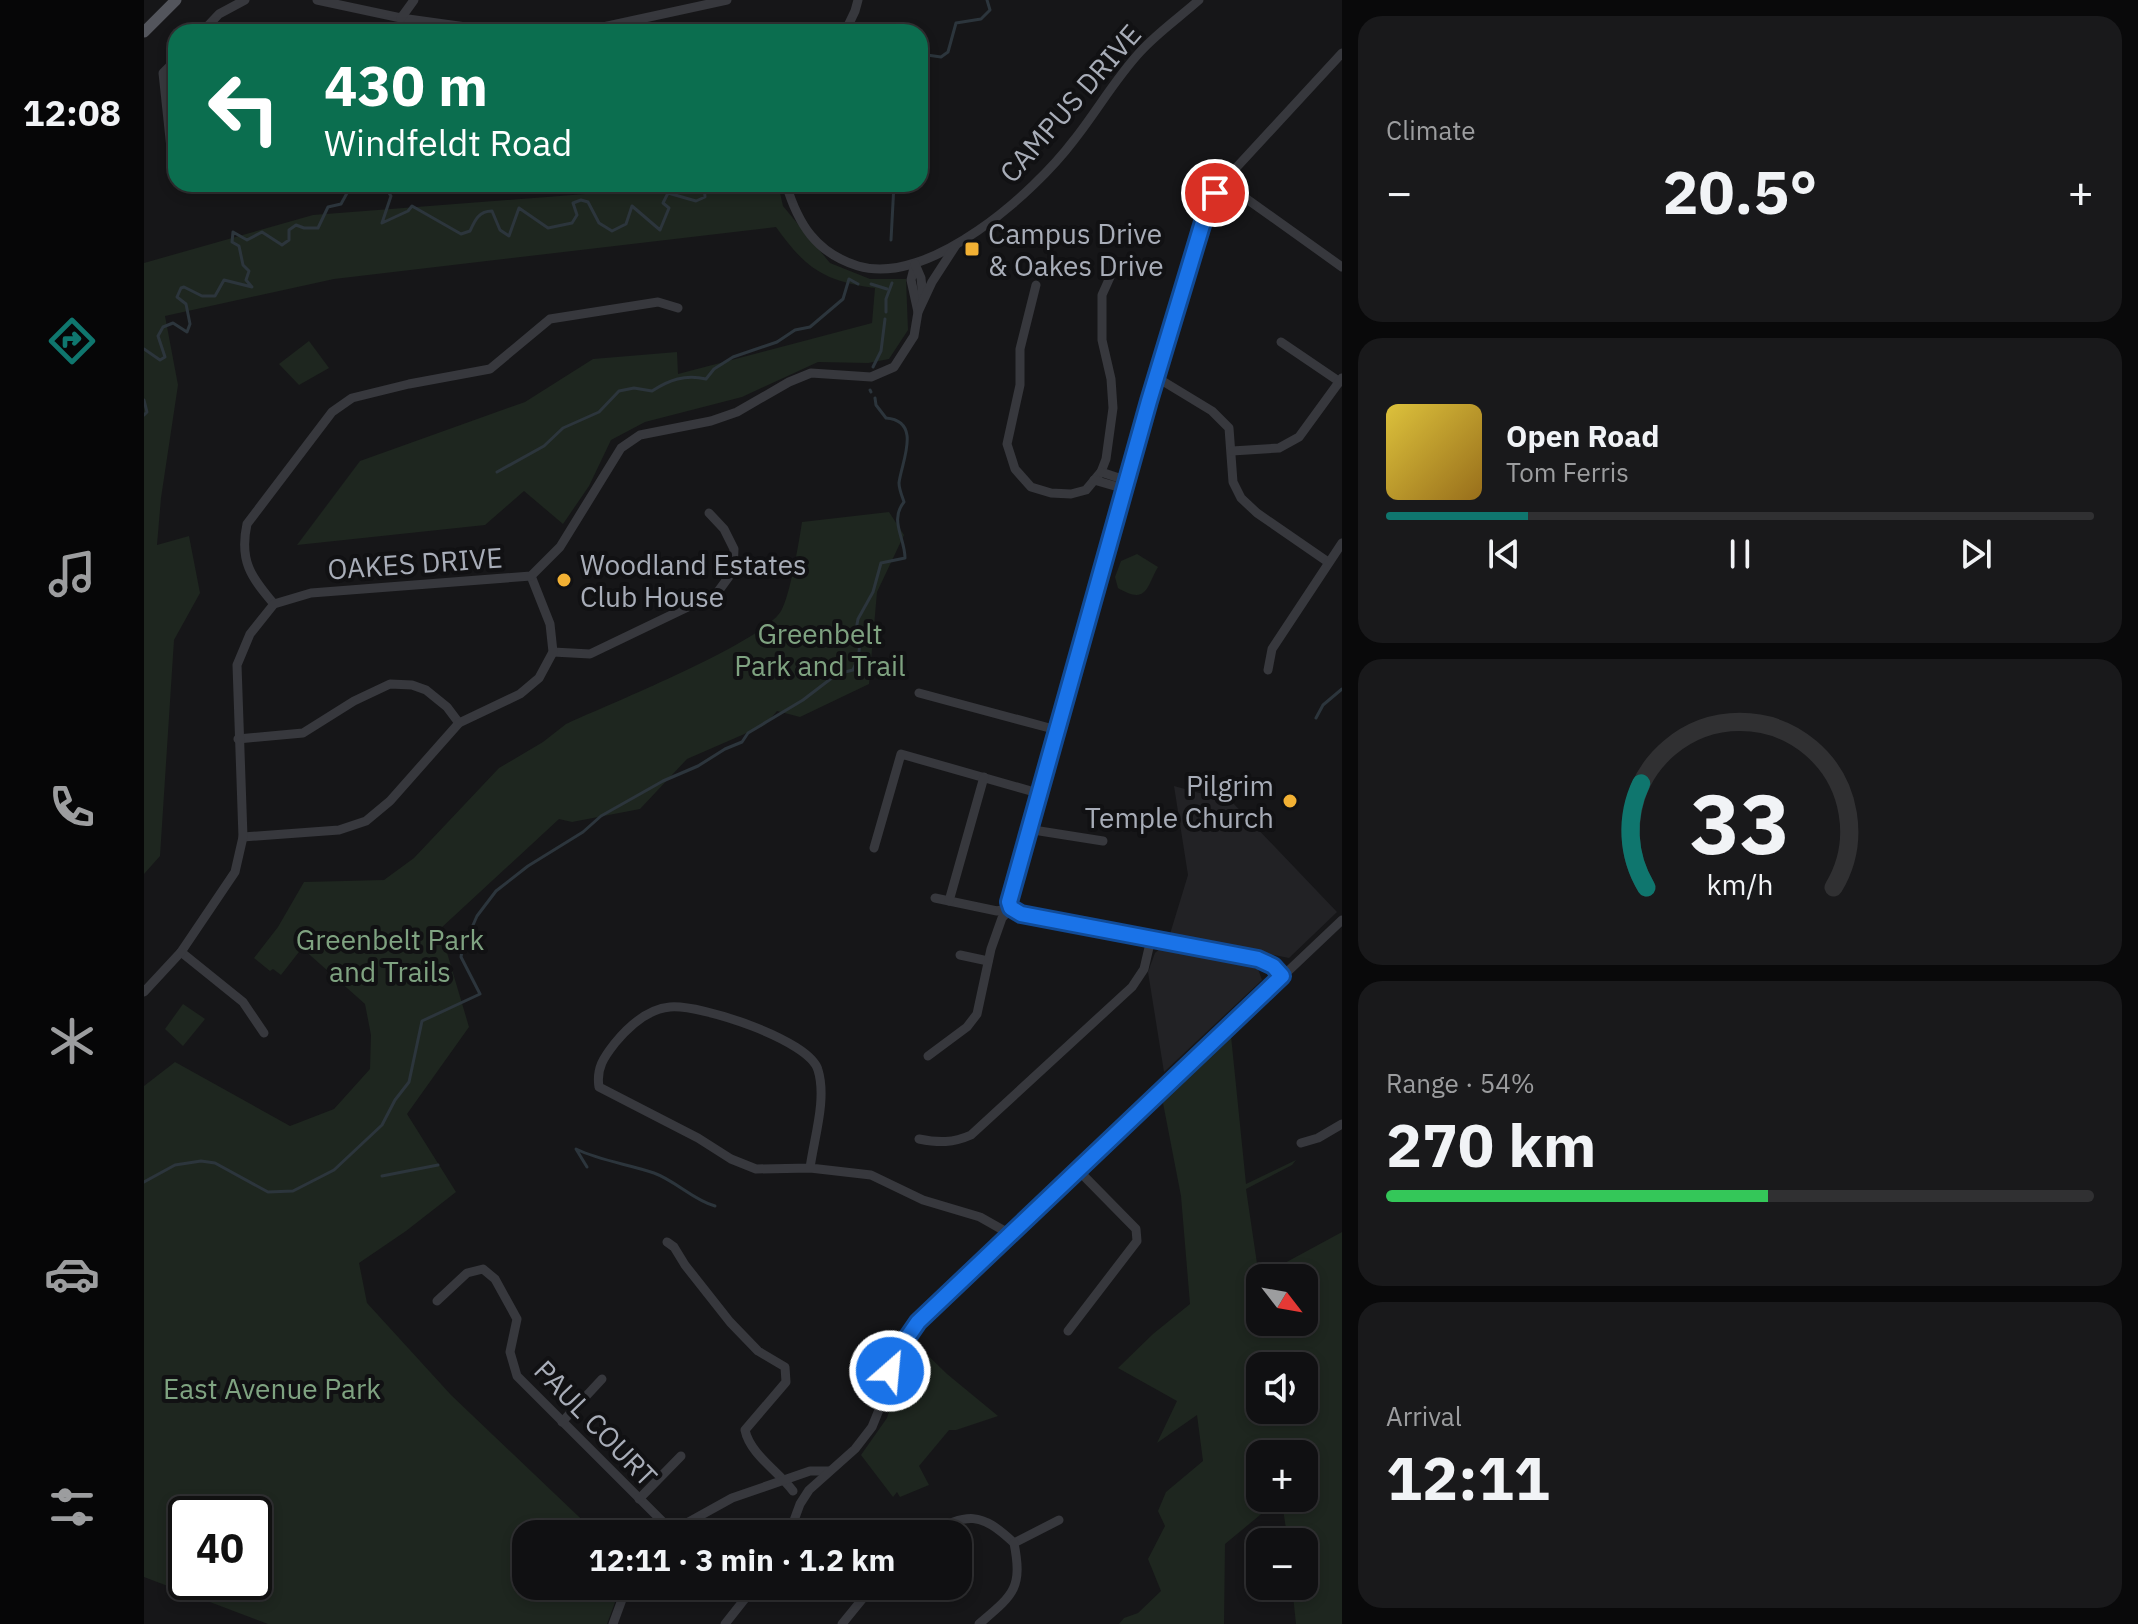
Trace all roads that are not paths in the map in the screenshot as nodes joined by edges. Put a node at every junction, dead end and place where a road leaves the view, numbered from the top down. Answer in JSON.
{"nodes":[{"id":1,"x":176,"y":0,"type":"edge"},
{"id":2,"x":245,"y":0,"type":"edge"},
{"id":3,"x":317,"y":0,"type":"edge"},
{"id":4,"x":414,"y":0,"type":"edge"},
{"id":5,"x":727,"y":0,"type":"edge"},
{"id":6,"x":858,"y":0,"type":"edge"},
{"id":7,"x":1199,"y":0,"type":"edge"},
{"id":8,"x":401,"y":18,"type":"junction"},
{"id":9,"x":210,"y":24,"type":"edge"},
{"id":10,"x":444,"y":24,"type":"edge"},
{"id":11,"x":617,"y":24,"type":"edge"},
{"id":12,"x":849,"y":24,"type":"edge"},
{"id":13,"x":144,"y":32,"type":"edge"},
{"id":14,"x":1342,"y":53,"type":"edge"},
{"id":15,"x":1223,"y":182,"type":"junction"},
{"id":16,"x":789,"y":192,"type":"edge"},
{"id":17,"x":956,"y":245,"type":"junction"},
{"id":18,"x":915,"y":264,"type":"junction"},
{"id":19,"x":1342,"y":267,"type":"edge"},
{"id":20,"x":1111,"y":275,"type":"dead end"},
{"id":21,"x":1036,"y":285,"type":"dead end"},
{"id":22,"x":923,"y":299,"type":"junction"},
{"id":23,"x":678,"y":308,"type":"dead end"},
{"id":24,"x":918,"y":312,"type":"junction"},
{"id":25,"x":1281,"y":342,"type":"dead end"},
{"id":26,"x":1156,"y":377,"type":"junction"},
{"id":27,"x":1341,"y":380,"type":"edge"},
{"id":28,"x":1232,"y":451,"type":"junction"},
{"id":29,"x":1098,"y":476,"type":"junction"},
{"id":30,"x":1126,"y":485,"type":"junction"},
{"id":31,"x":709,"y":513,"type":"dead end"},
{"id":32,"x":1342,"y":543,"type":"edge"},
{"id":33,"x":1328,"y":562,"type":"junction"},
{"id":34,"x":531,"y":576,"type":"junction"},
{"id":35,"x":274,"y":604,"type":"junction"},
{"id":36,"x":553,"y":652,"type":"junction"},
{"id":37,"x":1268,"y":670,"type":"dead end"},
{"id":38,"x":919,"y":693,"type":"dead end"},
{"id":39,"x":459,"y":723,"type":"junction"},
{"id":40,"x":1057,"y":730,"type":"junction"},
{"id":41,"x":238,"y":739,"type":"junction"},
{"id":42,"x":984,"y":777,"type":"junction"},
{"id":43,"x":1038,"y":793,"type":"junction"},
{"id":44,"x":1027,"y":829,"type":"junction"},
{"id":45,"x":243,"y":837,"type":"junction"},
{"id":46,"x":1103,"y":841,"type":"dead end"},
{"id":47,"x":874,"y":848,"type":"dead end"},
{"id":48,"x":935,"y":898,"type":"dead end"},
{"id":49,"x":949,"y":901,"type":"junction"},
{"id":50,"x":1011,"y":908,"type":"junction"},
{"id":51,"x":1341,"y":923,"type":"edge"},
{"id":52,"x":1151,"y":939,"type":"junction"},
{"id":53,"x":181,"y":952,"type":"junction"},
{"id":54,"x":960,"y":955,"type":"dead end"},
{"id":55,"x":988,"y":961,"type":"junction"},
{"id":56,"x":1282,"y":976,"type":"junction"},
{"id":57,"x":144,"y":992,"type":"edge"},
{"id":58,"x":264,"y":1033,"type":"dead end"},
{"id":59,"x":928,"y":1056,"type":"dead end"},
{"id":60,"x":1342,"y":1124,"type":"edge"},
{"id":61,"x":919,"y":1139,"type":"dead end"},
{"id":62,"x":1301,"y":1143,"type":"dead end"},
{"id":63,"x":810,"y":1168,"type":"junction"},
{"id":64,"x":1078,"y":1170,"type":"junction"},
{"id":65,"x":1010,"y":1234,"type":"junction"},
{"id":66,"x":667,"y":1242,"type":"dead end"},
{"id":67,"x":437,"y":1301,"type":"dead end"},
{"id":68,"x":1068,"y":1331,"type":"dead end"},
{"id":69,"x":602,"y":1379,"type":"dead end"},
{"id":70,"x":562,"y":1422,"type":"junction"},
{"id":71,"x":681,"y":1456,"type":"dead end"},
{"id":72,"x":829,"y":1471,"type":"junction"},
{"id":73,"x":784,"y":1479,"type":"junction"},
{"id":74,"x":766,"y":1488,"type":"junction"},
{"id":75,"x":793,"y":1491,"type":"junction"},
{"id":76,"x":639,"y":1499,"type":"junction"},
{"id":77,"x":800,"y":1504,"type":"junction"},
{"id":78,"x":658,"y":1520,"type":"edge"},
{"id":79,"x":691,"y":1520,"type":"edge"},
{"id":80,"x":794,"y":1520,"type":"edge"},
{"id":81,"x":955,"y":1520,"type":"edge"},
{"id":82,"x":1059,"y":1520,"type":"dead end"},
{"id":83,"x":1014,"y":1543,"type":"junction"},
{"id":84,"x":622,"y":1600,"type":"edge"},
{"id":85,"x":744,"y":1600,"type":"edge"},
{"id":86,"x":862,"y":1600,"type":"edge"},
{"id":87,"x":613,"y":1624,"type":"edge"},
{"id":88,"x":725,"y":1624,"type":"edge"},
{"id":89,"x":842,"y":1624,"type":"edge"},
{"id":90,"x":979,"y":1624,"type":"edge"}],
"edges":[{"from":1,"to":13,"type":"main road"},
{"from":2,"to":9,"type":"street"},
{"from":3,"to":8,"type":"street"},
{"from":4,"to":8,"type":"street"},
{"from":5,"to":11,"type":"street"},
{"from":6,"to":12,"type":"street"},
{"from":7,"to":17,"type":"street","name":"CAMPUS DRIVE"},
{"from":8,"to":10,"type":"street"},
{"from":14,"to":15,"type":"street"},
{"from":15,"to":19,"type":"street"},
{"from":15,"to":26,"type":"street"},
{"from":16,"to":18,"type":"street","name":"CAMPUS DRIVE"},
{"from":17,"to":18,"type":"street","name":"CAMPUS DRIVE"},
{"from":17,"to":22,"type":"street","name":"OAKES DRIVE"},
{"from":18,"to":22,"type":"street"},
{"from":18,"to":24,"type":"street","name":"OAKES DRIVE"},
{"from":20,"to":29,"type":"street"},
{"from":21,"to":29,"type":"street"},
{"from":22,"to":24,"type":"street","name":"OAKES DRIVE"},
{"from":23,"to":35,"type":"street"},
{"from":24,"to":34,"type":"street","name":"OAKES DRIVE"},
{"from":25,"to":27,"type":"street"},
{"from":26,"to":28,"type":"street"},
{"from":26,"to":30,"type":"street"},
{"from":27,"to":28,"type":"street"},
{"from":28,"to":33,"type":"street"},
{"from":29,"to":30,"type":"street"},
{"from":30,"to":40,"type":"street"},
{"from":31,"to":36,"type":"street"},
{"from":32,"to":33,"type":"street"},
{"from":33,"to":37,"type":"street"},
{"from":34,"to":35,"type":"street","name":"OAKES DRIVE"},
{"from":34,"to":36,"type":"street"},
{"from":35,"to":41,"type":"street"},
{"from":36,"to":39,"type":"street"},
{"from":38,"to":40,"type":"street"},
{"from":39,"to":41,"type":"street"},
{"from":39,"to":45,"type":"street"},
{"from":40,"to":43,"type":"street"},
{"from":41,"to":45,"type":"street"},
{"from":42,"to":43,"type":"street"},
{"from":42,"to":47,"type":"street"},
{"from":42,"to":49,"type":"street"},
{"from":43,"to":44,"type":"street"},
{"from":44,"to":46,"type":"street"},
{"from":44,"to":50,"type":"street"},
{"from":45,"to":53,"type":"street"},
{"from":48,"to":49,"type":"street"},
{"from":49,"to":50,"type":"street"},
{"from":50,"to":52,"type":"street"},
{"from":50,"to":55,"type":"street"},
{"from":51,"to":56,"type":"street"},
{"from":52,"to":56,"type":"street"},
{"from":52,"to":61,"type":"street"},
{"from":53,"to":57,"type":"street"},
{"from":53,"to":58,"type":"street"},
{"from":54,"to":55,"type":"street"},
{"from":55,"to":59,"type":"street"},
{"from":56,"to":64,"type":"street"},
{"from":60,"to":62,"type":"street"},
{"from":63,"to":63,"type":"street"},
{"from":63,"to":65,"type":"street"},
{"from":64,"to":65,"type":"street"},
{"from":64,"to":68,"type":"street"},
{"from":65,"to":72,"type":"street"},
{"from":66,"to":73,"type":"street"},
{"from":67,"to":70,"type":"street","name":"PAUL COURT"},
{"from":69,"to":70,"type":"street"},
{"from":70,"to":76,"type":"street","name":"PAUL COURT"},
{"from":71,"to":76,"type":"street"},
{"from":72,"to":73,"type":"street"},
{"from":72,"to":77,"type":"street"},
{"from":73,"to":74,"type":"street"},
{"from":73,"to":75,"type":"street"},
{"from":74,"to":75,"type":"street"},
{"from":74,"to":79,"type":"street"},
{"from":75,"to":77,"type":"street"},
{"from":76,"to":78,"type":"street","name":"PAUL COURT"},
{"from":77,"to":80,"type":"street"},
{"from":81,"to":83,"type":"street"},
{"from":82,"to":83,"type":"street"},
{"from":83,"to":90,"type":"street"},
{"from":84,"to":87,"type":"street"},
{"from":85,"to":88,"type":"street"},
{"from":86,"to":89,"type":"street"}]}
